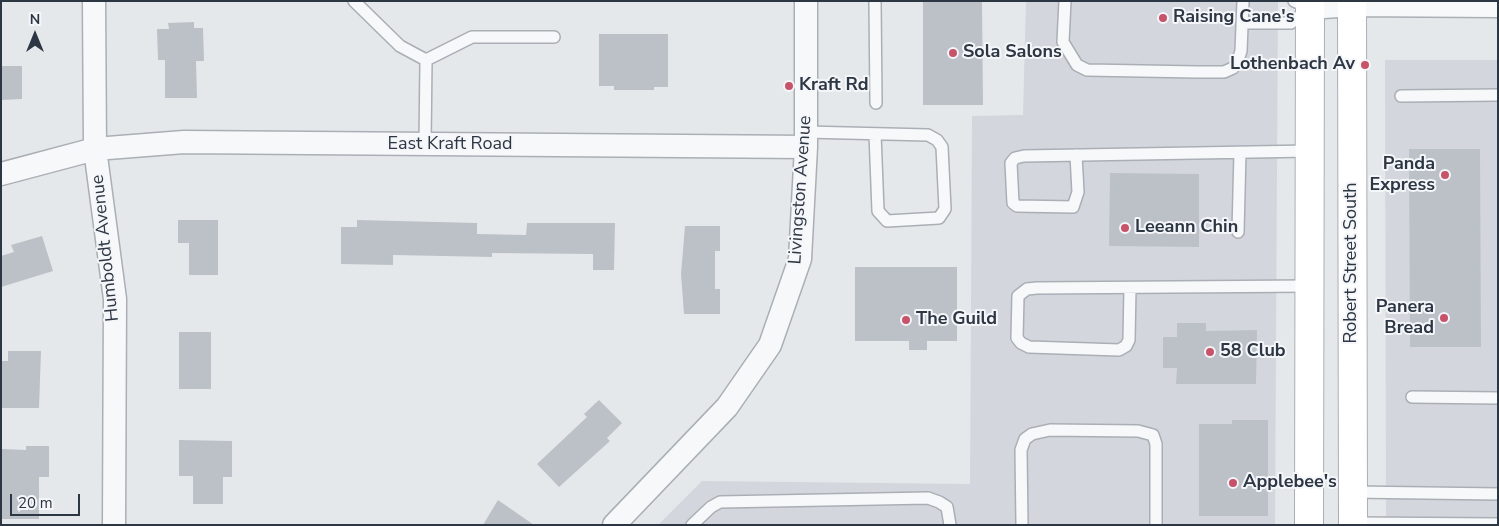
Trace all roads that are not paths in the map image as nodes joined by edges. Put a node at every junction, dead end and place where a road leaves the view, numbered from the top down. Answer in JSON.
{"nodes":[{"id":1,"x":94,"y":1,"type":"edge"},
{"id":2,"x":354,"y":1,"type":"edge"},
{"id":3,"x":806,"y":1,"type":"edge"},
{"id":4,"x":875,"y":1,"type":"edge"},
{"id":5,"x":1064,"y":1,"type":"edge"},
{"id":6,"x":1243,"y":1,"type":"edge"},
{"id":7,"x":1352,"y":3,"type":"edge"},
{"id":8,"x":1305,"y":4,"type":"edge"},
{"id":9,"x":1498,"y":6,"type":"edge"},
{"id":10,"x":1242,"y":23,"type":"junction"},
{"id":11,"x":554,"y":36,"type":"dead end"},
{"id":12,"x":426,"y":60,"type":"junction"},
{"id":13,"x":1498,"y":95,"type":"edge"},
{"id":14,"x":1401,"y":96,"type":"dead end"},
{"id":15,"x":876,"y":103,"type":"dead end"},
{"id":16,"x":875,"y":134,"type":"junction"},
{"id":17,"x":806,"y":140,"type":"junction"},
{"id":18,"x":425,"y":144,"type":"junction"},
{"id":19,"x":95,"y":150,"type":"junction"},
{"id":20,"x":1310,"y":151,"type":"junction"},
{"id":21,"x":1240,"y":152,"type":"junction"},
{"id":22,"x":1076,"y":155,"type":"junction"},
{"id":23,"x":1,"y":174,"type":"edge"},
{"id":24,"x":1238,"y":232,"type":"dead end"},
{"id":25,"x":1310,"y":286,"type":"junction"},
{"id":26,"x":1130,"y":288,"type":"junction"},
{"id":27,"x":1412,"y":397,"type":"dead end"},
{"id":28,"x":1498,"y":398,"type":"edge"},
{"id":29,"x":1352,"y":492,"type":"junction"},
{"id":30,"x":1498,"y":494,"type":"edge"},
{"id":31,"x":1353,"y":524,"type":"edge"},
{"id":32,"x":1498,"y":524,"type":"edge"},
{"id":33,"x":114,"y":525,"type":"edge"},
{"id":34,"x":614,"y":525,"type":"edge"},
{"id":35,"x":692,"y":525,"type":"edge"},
{"id":36,"x":950,"y":525,"type":"edge"},
{"id":37,"x":1022,"y":525,"type":"edge"},
{"id":38,"x":1156,"y":525,"type":"edge"},
{"id":39,"x":1309,"y":525,"type":"edge"}],
"edges":[{"from":1,"to":19,"type":"street","name":"Humboldt Avenue"},
{"from":2,"to":12,"type":"lane"},
{"from":3,"to":17,"type":"street","name":"Livingston Avenue"},
{"from":4,"to":15,"type":"lane"},
{"from":5,"to":10,"type":"lane"},
{"from":6,"to":10,"type":"lane"},
{"from":7,"to":8,"type":"street"},
{"from":7,"to":9,"type":"street"},
{"from":7,"to":29,"type":"main road","name":"Robert Street South"},
{"from":8,"to":10,"type":"lane"},
{"from":8,"to":20,"type":"main road"},
{"from":11,"to":12,"type":"lane"},
{"from":12,"to":18,"type":"lane"},
{"from":13,"to":14,"type":"lane"},
{"from":16,"to":16,"type":"lane"},
{"from":16,"to":17,"type":"lane"},
{"from":17,"to":18,"type":"street","name":"East Kraft Road"},
{"from":17,"to":34,"type":"street","name":"Livingston Avenue"},
{"from":18,"to":19,"type":"street","name":"East Kraft Road"},
{"from":19,"to":23,"type":"street","name":"East Kraft Road"},
{"from":19,"to":33,"type":"street","name":"Humboldt Avenue"},
{"from":20,"to":21,"type":"lane"},
{"from":20,"to":25,"type":"main road"},
{"from":21,"to":22,"type":"lane"},
{"from":21,"to":24,"type":"lane"},
{"from":22,"to":22,"type":"lane"},
{"from":25,"to":26,"type":"lane"},
{"from":25,"to":39,"type":"main road"},
{"from":26,"to":26,"type":"lane"},
{"from":27,"to":28,"type":"lane"},
{"from":29,"to":30,"type":"lane"},
{"from":29,"to":31,"type":"main road","name":"Robert Street South"},
{"from":31,"to":32,"type":"lane"},
{"from":35,"to":36,"type":"lane"},
{"from":37,"to":38,"type":"lane"}]}
